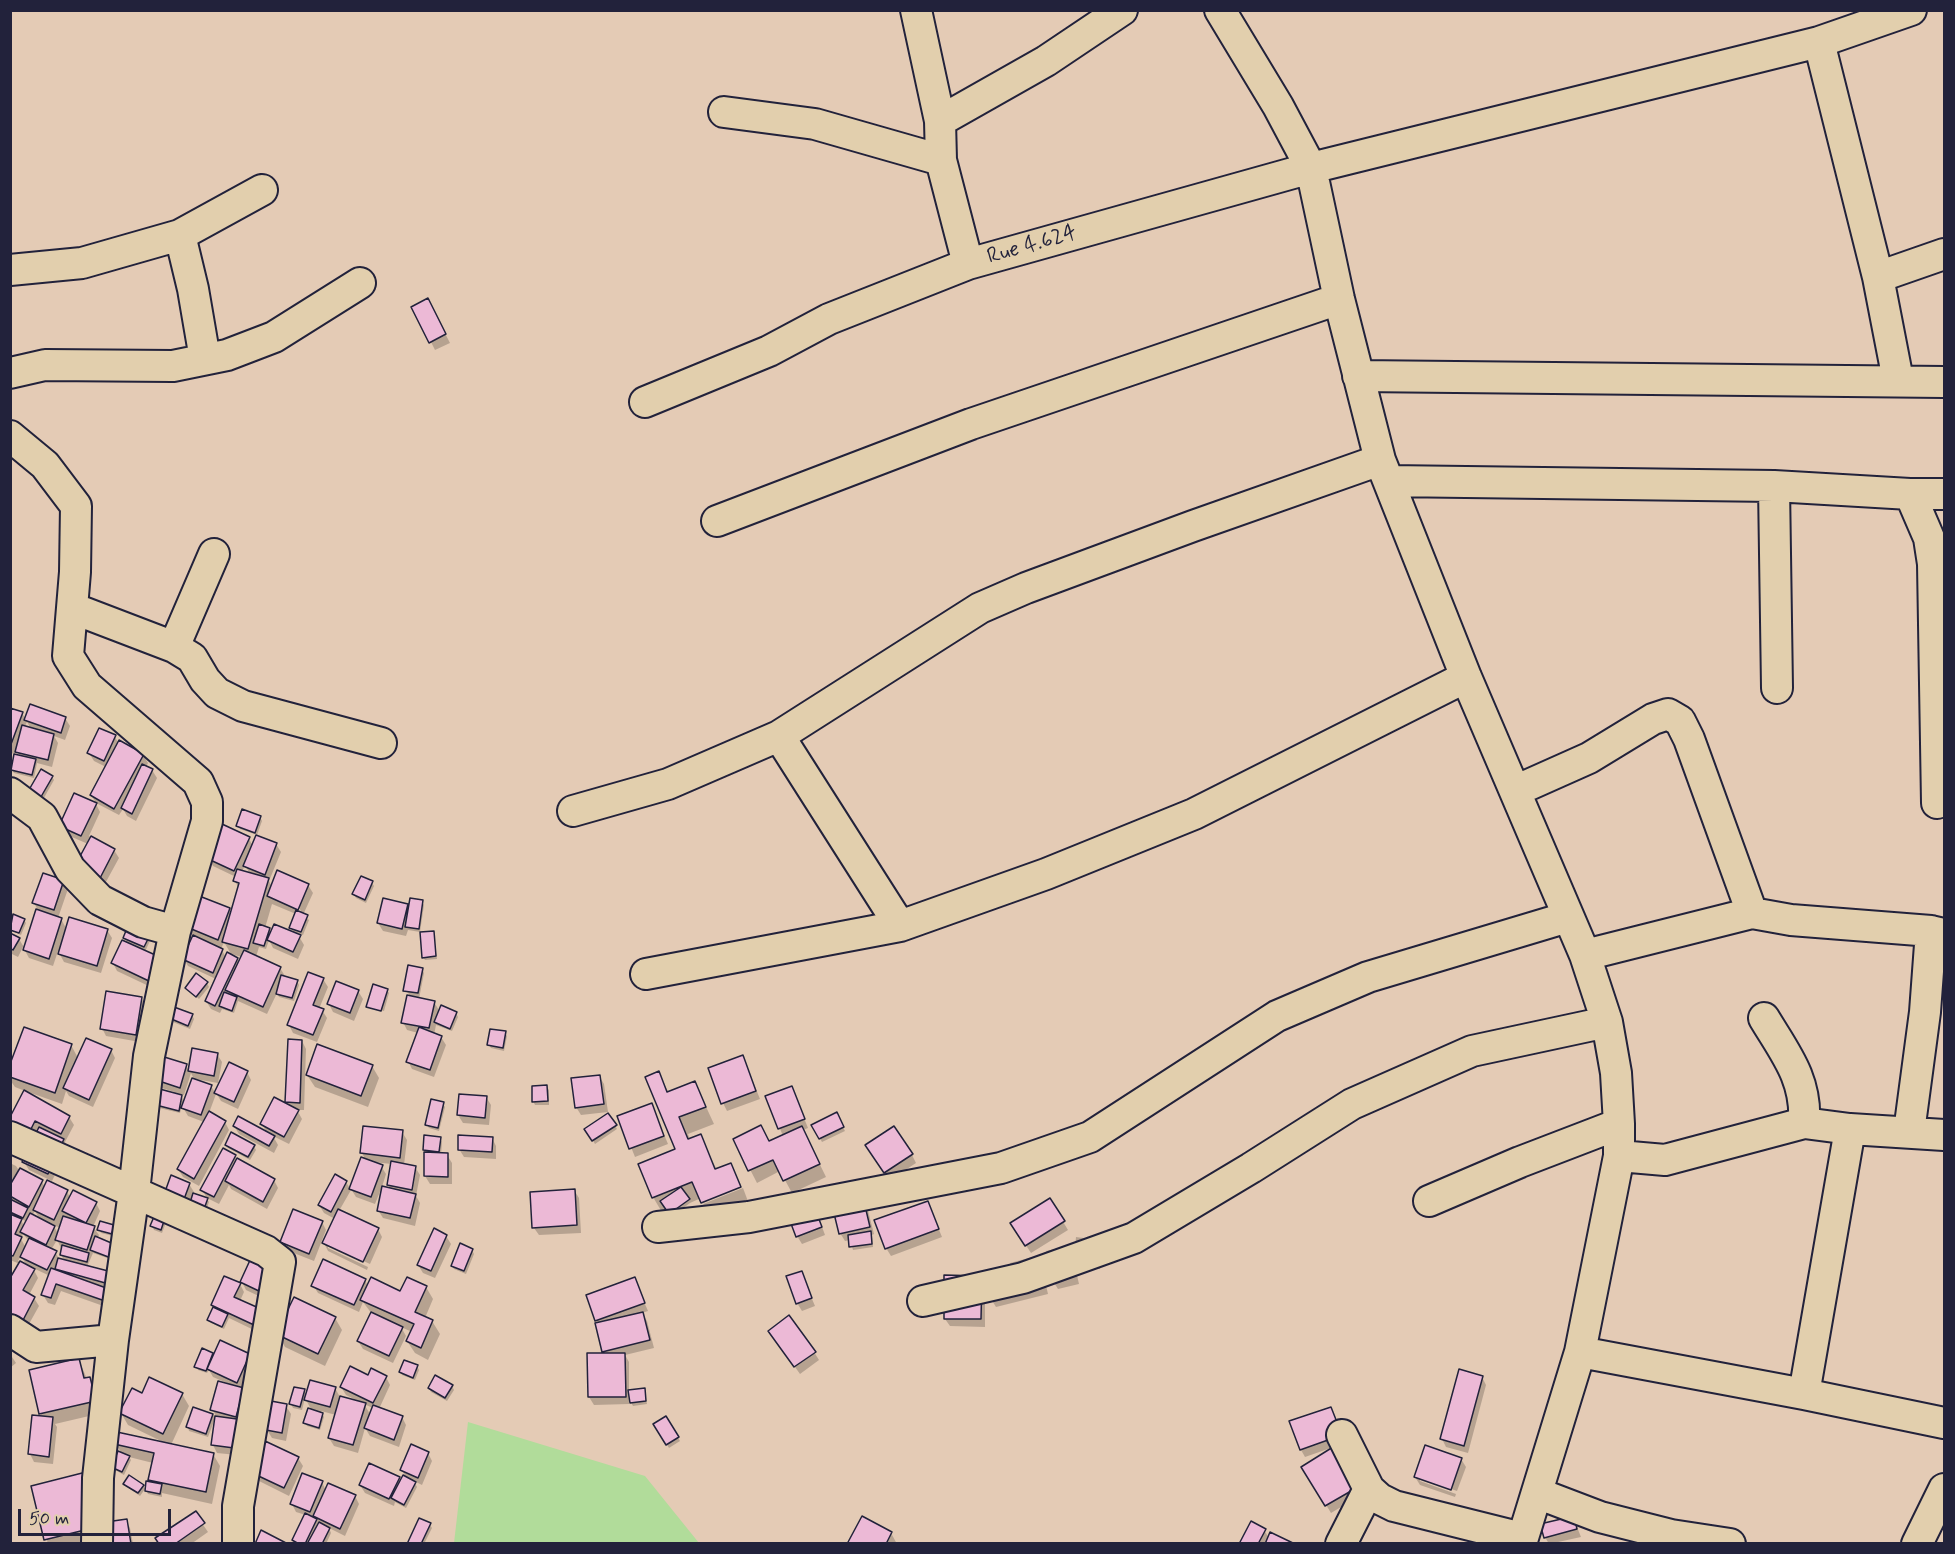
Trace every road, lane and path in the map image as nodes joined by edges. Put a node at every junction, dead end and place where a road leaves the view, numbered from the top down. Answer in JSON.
{"nodes":[{"id":1,"x":916,"y":10,"type":"edge"},
{"id":2,"x":1122,"y":10,"type":"edge"},
{"id":3,"x":1220,"y":10,"type":"edge"},
{"id":4,"x":1909,"y":11,"type":"edge"},
{"id":5,"x":1819,"y":42,"type":"junction"},
{"id":6,"x":724,"y":112,"type":"dead end"},
{"id":7,"x":940,"y":121,"type":"junction"},
{"id":8,"x":941,"y":160,"type":"junction"},
{"id":9,"x":1311,"y":168,"type":"junction"},
{"id":10,"x":262,"y":190,"type":"dead end"},
{"id":11,"x":180,"y":236,"type":"junction"},
{"id":12,"x":1944,"y":254,"type":"edge"},
{"id":13,"x":968,"y":264,"type":"junction"},
{"id":14,"x":10,"y":270,"type":"edge"},
{"id":15,"x":1878,"y":277,"type":"junction"},
{"id":16,"x":360,"y":283,"type":"dead end"},
{"id":17,"x":1339,"y":299,"type":"junction"},
{"id":18,"x":205,"y":359,"type":"junction"},
{"id":19,"x":10,"y":373,"type":"edge"},
{"id":20,"x":1358,"y":376,"type":"junction"},
{"id":21,"x":1898,"y":380,"type":"junction"},
{"id":22,"x":1944,"y":382,"type":"edge"},
{"id":23,"x":645,"y":402,"type":"dead end"},
{"id":24,"x":10,"y":436,"type":"edge"},
{"id":25,"x":1384,"y":471,"type":"junction"},
{"id":26,"x":1774,"y":486,"type":"junction"},
{"id":27,"x":1910,"y":494,"type":"junction"},
{"id":28,"x":1944,"y":494,"type":"edge"},
{"id":29,"x":717,"y":521,"type":"dead end"},
{"id":30,"x":214,"y":554,"type":"dead end"},
{"id":31,"x":72,"y":608,"type":"junction"},
{"id":32,"x":174,"y":647,"type":"junction"},
{"id":33,"x":1466,"y":677,"type":"junction"},
{"id":34,"x":1940,"y":683,"type":"edge"},
{"id":35,"x":1777,"y":688,"type":"dead end"},
{"id":36,"x":778,"y":736,"type":"junction"},
{"id":37,"x":381,"y":743,"type":"dead end"},
{"id":38,"x":1515,"y":791,"type":"junction"},
{"id":39,"x":10,"y":793,"type":"edge"},
{"id":40,"x":1937,"y":803,"type":"dead end"},
{"id":41,"x":573,"y":812,"type":"dead end"},
{"id":42,"x":1752,"y":913,"type":"junction"},
{"id":43,"x":1568,"y":917,"type":"junction"},
{"id":44,"x":900,"y":926,"type":"junction"},
{"id":45,"x":176,"y":931,"type":"junction"},
{"id":46,"x":1937,"y":933,"type":"edge"},
{"id":47,"x":1585,"y":955,"type":"junction"},
{"id":48,"x":646,"y":974,"type":"dead end"},
{"id":49,"x":1764,"y":1017,"type":"dead end"},
{"id":50,"x":1607,"y":1022,"type":"junction"},
{"id":51,"x":1804,"y":1123,"type":"junction"},
{"id":52,"x":1619,"y":1124,"type":"junction"},
{"id":53,"x":1850,"y":1129,"type":"junction"},
{"id":54,"x":1909,"y":1132,"type":"junction"},
{"id":55,"x":1944,"y":1136,"type":"edge"},
{"id":56,"x":10,"y":1137,"type":"edge"},
{"id":57,"x":1619,"y":1156,"type":"junction"},
{"id":58,"x":134,"y":1192,"type":"junction"},
{"id":59,"x":1429,"y":1201,"type":"dead end"},
{"id":60,"x":658,"y":1227,"type":"dead end"},
{"id":61,"x":923,"y":1301,"type":"dead end"},
{"id":62,"x":10,"y":1330,"type":"edge"},
{"id":63,"x":113,"y":1340,"type":"junction"},
{"id":64,"x":36,"y":1347,"type":"junction"},
{"id":65,"x":1580,"y":1352,"type":"junction"},
{"id":66,"x":10,"y":1361,"type":"edge"},
{"id":67,"x":1804,"y":1394,"type":"junction"},
{"id":68,"x":1944,"y":1423,"type":"edge"},
{"id":69,"x":1342,"y":1435,"type":"dead end"},
{"id":70,"x":1369,"y":1489,"type":"junction"},
{"id":71,"x":1944,"y":1489,"type":"edge"},
{"id":72,"x":1537,"y":1493,"type":"junction"},
{"id":73,"x":1521,"y":1541,"type":"edge"},
{"id":74,"x":97,"y":1544,"type":"edge"},
{"id":75,"x":238,"y":1544,"type":"edge"},
{"id":76,"x":1341,"y":1544,"type":"edge"},
{"id":77,"x":1730,"y":1544,"type":"edge"},
{"id":78,"x":1917,"y":1544,"type":"edge"}],
"edges":[{"from":1,"to":7,"type":"street","name":"Rue 4.624"},
{"from":2,"to":7,"type":"street"},
{"from":3,"to":9,"type":"street"},
{"from":4,"to":5,"type":"street","name":"Rue 4.624"},
{"from":5,"to":9,"type":"street","name":"Rue 4.624"},
{"from":5,"to":15,"type":"street"},
{"from":6,"to":8,"type":"street"},
{"from":7,"to":8,"type":"street","name":"Rue 4.624"},
{"from":8,"to":13,"type":"street","name":"Rue 4.624"},
{"from":9,"to":13,"type":"street","name":"Rue 4.624"},
{"from":9,"to":17,"type":"street"},
{"from":10,"to":11,"type":"street"},
{"from":11,"to":14,"type":"street"},
{"from":11,"to":18,"type":"street"},
{"from":12,"to":15,"type":"street"},
{"from":13,"to":23,"type":"street"},
{"from":15,"to":21,"type":"street"},
{"from":16,"to":18,"type":"street"},
{"from":17,"to":20,"type":"street"},
{"from":17,"to":29,"type":"street"},
{"from":18,"to":19,"type":"street"},
{"from":20,"to":21,"type":"street"},
{"from":20,"to":25,"type":"street"},
{"from":21,"to":22,"type":"street"},
{"from":24,"to":31,"type":"street"},
{"from":25,"to":26,"type":"street"},
{"from":25,"to":33,"type":"street"},
{"from":25,"to":36,"type":"street"},
{"from":26,"to":27,"type":"street"},
{"from":26,"to":35,"type":"street"},
{"from":27,"to":28,"type":"street"},
{"from":27,"to":34,"type":"street"},
{"from":30,"to":32,"type":"street"},
{"from":31,"to":32,"type":"street"},
{"from":31,"to":45,"type":"street"},
{"from":32,"to":37,"type":"street"},
{"from":33,"to":38,"type":"street"},
{"from":33,"to":44,"type":"street"},
{"from":34,"to":40,"type":"street"},
{"from":36,"to":41,"type":"street"},
{"from":36,"to":44,"type":"street"},
{"from":38,"to":42,"type":"street"},
{"from":38,"to":43,"type":"street"},
{"from":39,"to":45,"type":"street"},
{"from":42,"to":46,"type":"street"},
{"from":42,"to":47,"type":"street"},
{"from":43,"to":47,"type":"street"},
{"from":43,"to":60,"type":"street"},
{"from":44,"to":48,"type":"street"},
{"from":45,"to":58,"type":"street"},
{"from":46,"to":54,"type":"street"},
{"from":47,"to":50,"type":"street"},
{"from":49,"to":51,"type":"street"},
{"from":50,"to":52,"type":"street"},
{"from":50,"to":61,"type":"street"},
{"from":51,"to":53,"type":"street"},
{"from":51,"to":57,"type":"street"},
{"from":52,"to":57,"type":"street"},
{"from":52,"to":59,"type":"street"},
{"from":53,"to":54,"type":"street"},
{"from":53,"to":67,"type":"street"},
{"from":54,"to":55,"type":"street"},
{"from":56,"to":58,"type":"street"},
{"from":57,"to":65,"type":"street"},
{"from":58,"to":63,"type":"street"},
{"from":58,"to":75,"type":"street"},
{"from":62,"to":64,"type":"street"},
{"from":63,"to":64,"type":"street"},
{"from":63,"to":74,"type":"street"},
{"from":64,"to":66,"type":"street"},
{"from":65,"to":67,"type":"street"},
{"from":65,"to":72,"type":"street"},
{"from":67,"to":68,"type":"street"},
{"from":69,"to":70,"type":"street"},
{"from":70,"to":73,"type":"street"},
{"from":70,"to":76,"type":"street"},
{"from":71,"to":78,"type":"street"},
{"from":72,"to":73,"type":"street"},
{"from":72,"to":77,"type":"street"}]}
